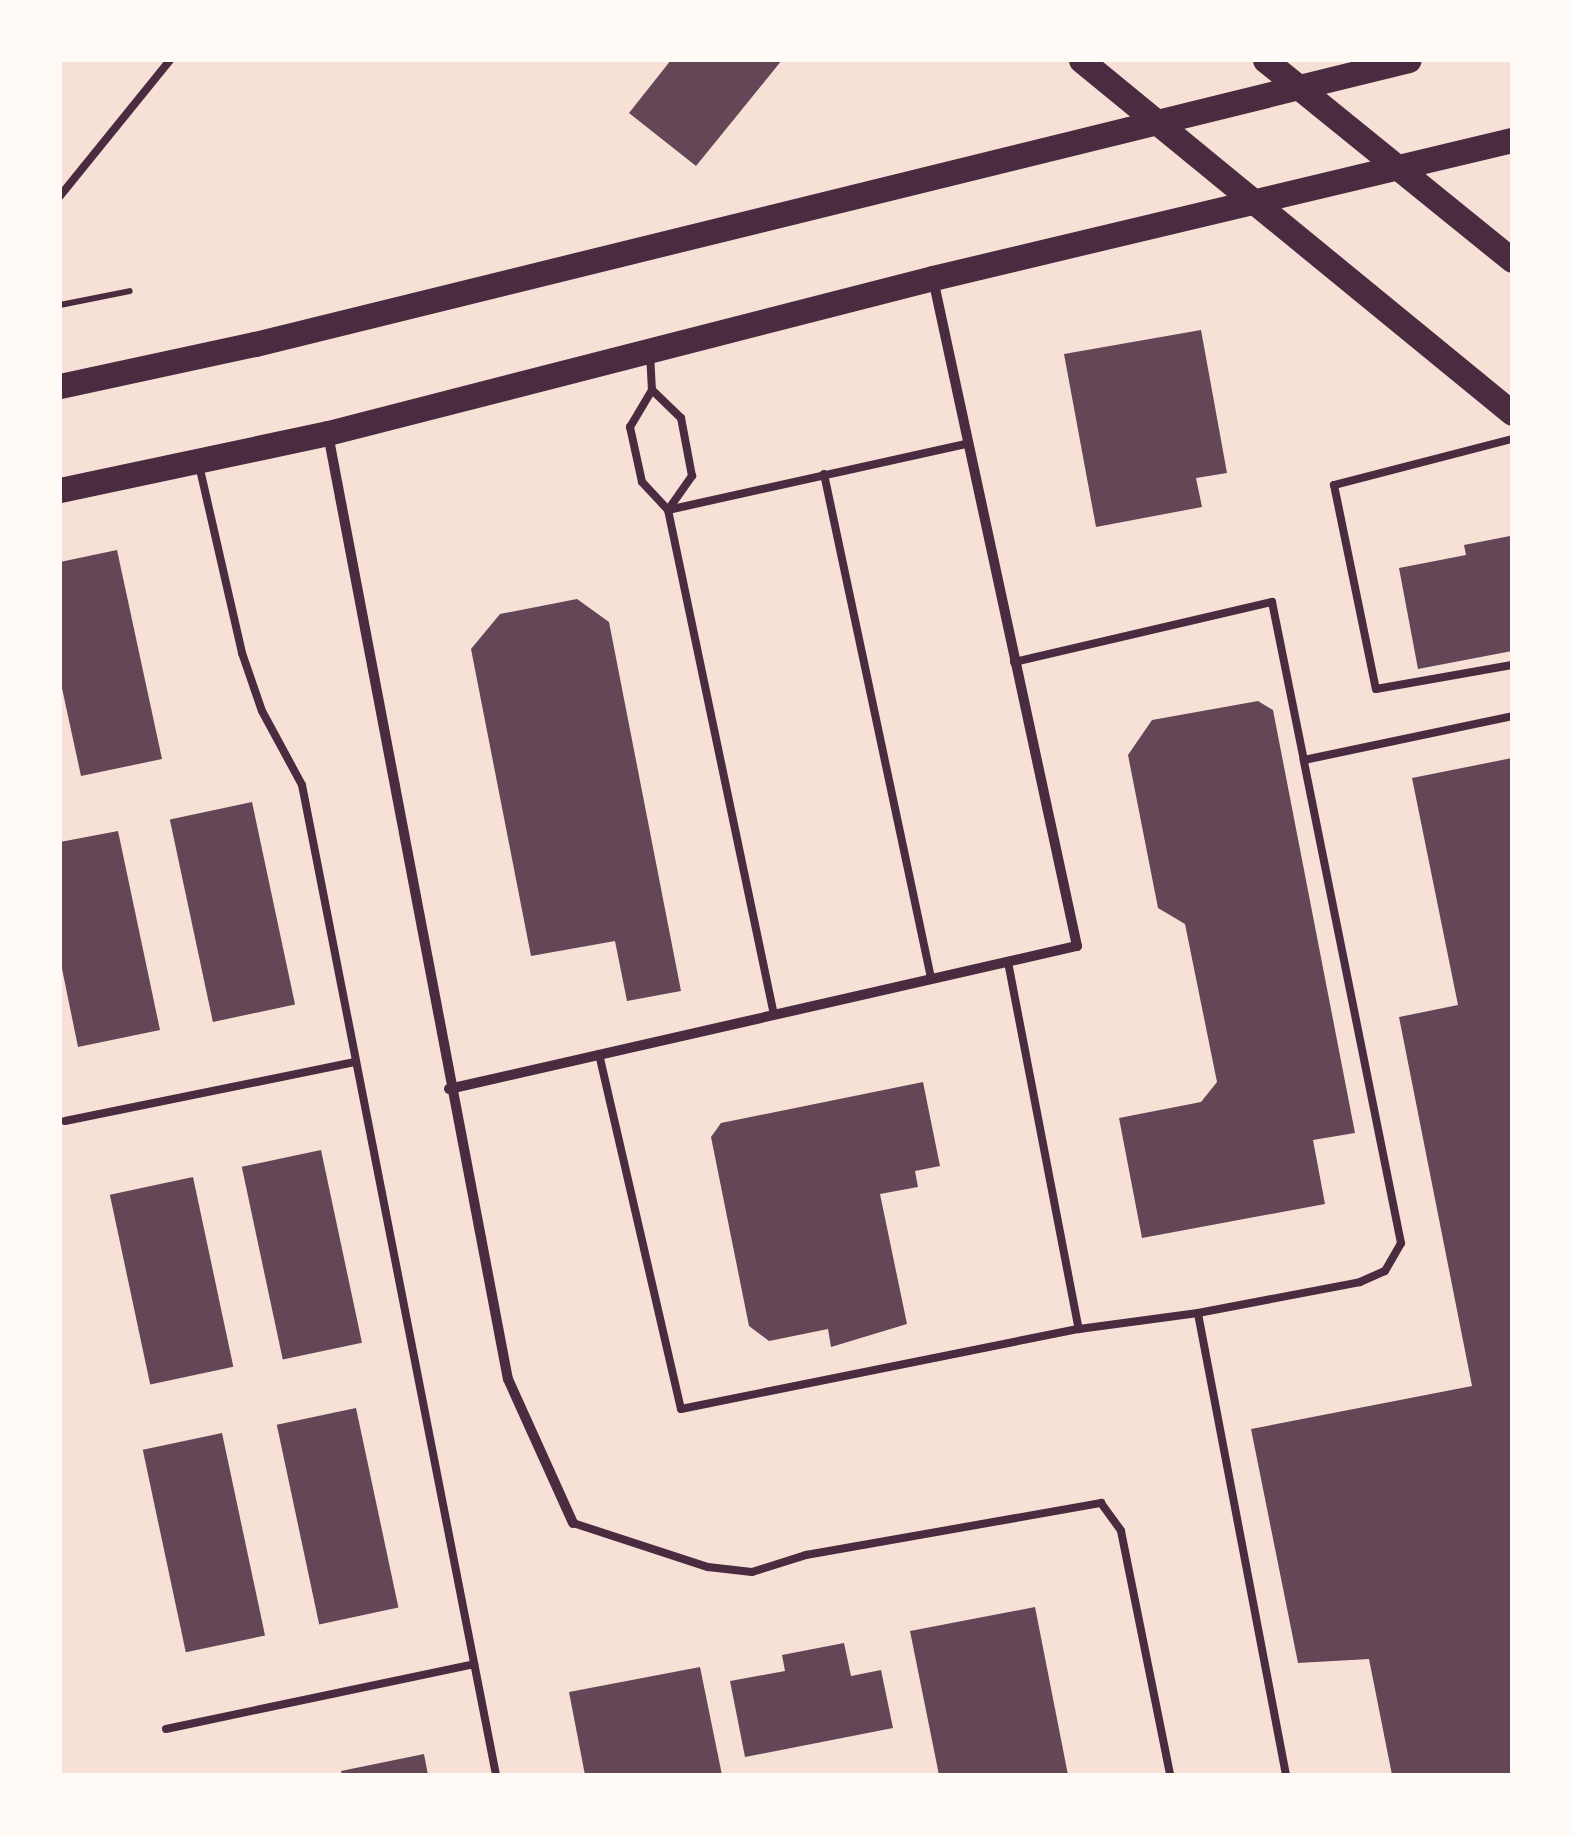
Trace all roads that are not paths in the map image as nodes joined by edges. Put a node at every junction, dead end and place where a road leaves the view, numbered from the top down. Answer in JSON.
{"nodes":[{"id":1,"x":170,"y":60,"type":"edge"},
{"id":2,"x":1081,"y":60,"type":"edge"},
{"id":3,"x":1265,"y":60,"type":"edge"},
{"id":4,"x":1409,"y":60,"type":"edge"},
{"id":5,"x":1295,"y":84,"type":"junction"},
{"id":6,"x":1152,"y":119,"type":"junction"},
{"id":7,"x":1512,"y":140,"type":"edge"},
{"id":8,"x":1390,"y":165,"type":"junction"},
{"id":9,"x":60,"y":196,"type":"edge"},
{"id":10,"x":1253,"y":202,"type":"junction"},
{"id":11,"x":1512,"y":260,"type":"edge"},
{"id":12,"x":933,"y":278,"type":"junction"},
{"id":13,"x":650,"y":350,"type":"junction"},
{"id":14,"x":60,"y":386,"type":"edge"},
{"id":15,"x":652,"y":390,"type":"junction"},
{"id":16,"x":1512,"y":413,"type":"edge"},
{"id":17,"x":328,"y":433,"type":"junction"},
{"id":18,"x":1512,"y":439,"type":"edge"},
{"id":19,"x":966,"y":444,"type":"junction"},
{"id":20,"x":198,"y":461,"type":"junction"},
{"id":21,"x":824,"y":474,"type":"junction"},
{"id":22,"x":60,"y":490,"type":"edge"},
{"id":23,"x":668,"y":510,"type":"junction"},
{"id":24,"x":1014,"y":662,"type":"junction"},
{"id":25,"x":1512,"y":665,"type":"edge"},
{"id":26,"x":1512,"y":716,"type":"edge"},
{"id":27,"x":1304,"y":760,"type":"junction"},
{"id":28,"x":1008,"y":962,"type":"junction"},
{"id":29,"x":930,"y":978,"type":"junction"},
{"id":30,"x":774,"y":1015,"type":"junction"},
{"id":31,"x":599,"y":1054,"type":"junction"},
{"id":32,"x":356,"y":1062,"type":"junction"},
{"id":33,"x":448,"y":1088,"type":"junction"},
{"id":34,"x":65,"y":1120,"type":"dead end"},
{"id":35,"x":1198,"y":1312,"type":"junction"},
{"id":36,"x":1080,"y":1330,"type":"junction"},
{"id":37,"x":573,"y":1523,"type":"joint"},
{"id":38,"x":474,"y":1664,"type":"junction"},
{"id":39,"x":166,"y":1729,"type":"dead end"},
{"id":40,"x":496,"y":1775,"type":"edge"},
{"id":41,"x":1170,"y":1775,"type":"edge"},
{"id":42,"x":1286,"y":1775,"type":"edge"}],
"edges":[{"from":1,"to":9,"type":"lane"},
{"from":2,"to":6,"type":"main road"},
{"from":3,"to":5,"type":"main road"},
{"from":4,"to":5,"type":"main road"},
{"from":5,"to":6,"type":"main road"},
{"from":5,"to":8,"type":"main road"},
{"from":6,"to":10,"type":"main road"},
{"from":6,"to":14,"type":"main road"},
{"from":7,"to":8,"type":"main road"},
{"from":8,"to":10,"type":"main road"},
{"from":8,"to":11,"type":"main road"},
{"from":10,"to":12,"type":"main road"},
{"from":10,"to":16,"type":"main road"},
{"from":12,"to":13,"type":"main road"},
{"from":12,"to":19,"type":"street"},
{"from":13,"to":15,"type":"lane"},
{"from":13,"to":17,"type":"main road"},
{"from":15,"to":23,"type":"lane"},
{"from":15,"to":23,"type":"lane"},
{"from":17,"to":20,"type":"main road"},
{"from":17,"to":33,"type":"street"},
{"from":18,"to":25,"type":"lane"},
{"from":19,"to":21,"type":"lane"},
{"from":19,"to":24,"type":"street"},
{"from":20,"to":22,"type":"main road"},
{"from":20,"to":32,"type":"lane"},
{"from":21,"to":23,"type":"lane"},
{"from":21,"to":29,"type":"lane"},
{"from":23,"to":30,"type":"lane"},
{"from":24,"to":27,"type":"lane"},
{"from":24,"to":28,"type":"street"},
{"from":26,"to":27,"type":"lane"},
{"from":27,"to":35,"type":"lane"},
{"from":28,"to":29,"type":"street"},
{"from":28,"to":36,"type":"lane"},
{"from":29,"to":30,"type":"street"},
{"from":30,"to":31,"type":"street"},
{"from":31,"to":33,"type":"street"},
{"from":31,"to":36,"type":"lane"},
{"from":32,"to":34,"type":"lane"},
{"from":32,"to":38,"type":"lane"},
{"from":33,"to":37,"type":"street"},
{"from":35,"to":36,"type":"lane"},
{"from":35,"to":42,"type":"lane"},
{"from":37,"to":41,"type":"lane"},
{"from":38,"to":39,"type":"lane"},
{"from":38,"to":40,"type":"lane"}]}
